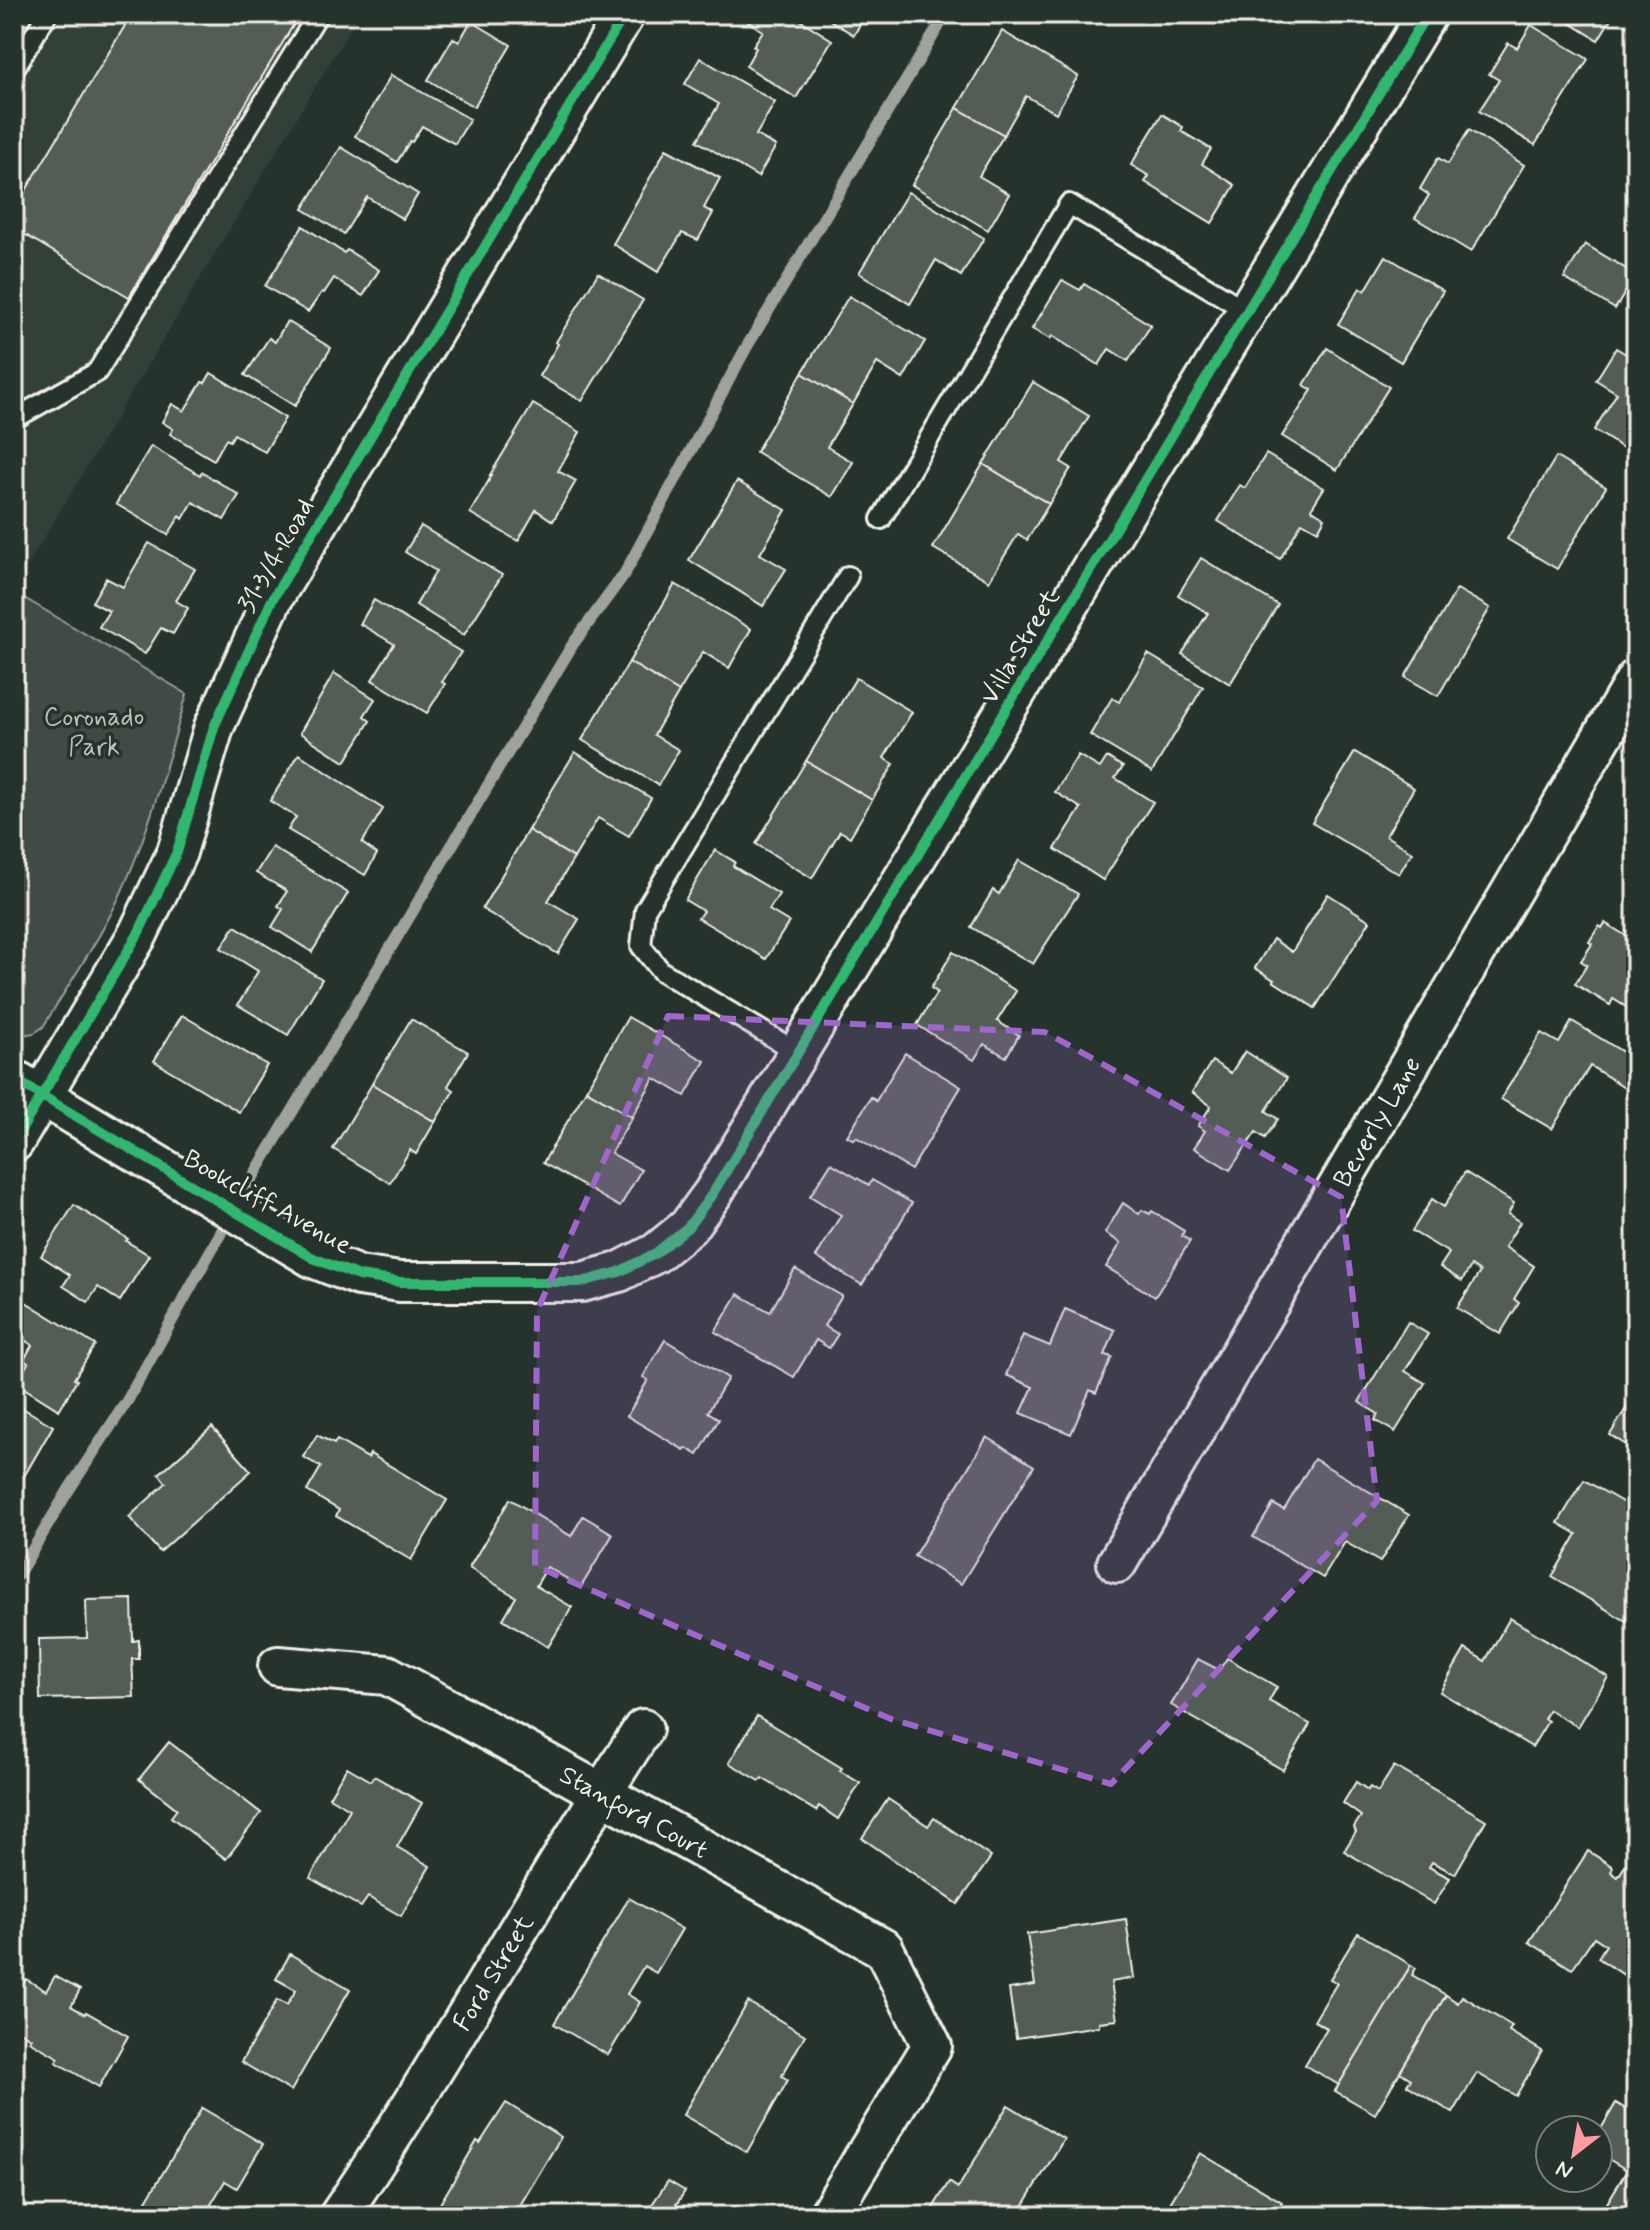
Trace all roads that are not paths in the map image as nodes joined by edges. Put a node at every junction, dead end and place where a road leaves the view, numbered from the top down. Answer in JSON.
{"nodes":[{"id":1,"x":47,"y":14,"type":"edge"},
{"id":2,"x":318,"y":14,"type":"edge"},
{"id":3,"x":625,"y":14,"type":"edge"},
{"id":4,"x":1427,"y":14,"type":"edge"},
{"id":5,"x":14,"y":69,"type":"edge"},
{"id":6,"x":1247,"y":311,"type":"junction"},
{"id":7,"x":14,"y":419,"type":"edge"},
{"id":8,"x":881,"y":519,"type":"dead end"},
{"id":9,"x":848,"y":576,"type":"dead end"},
{"id":10,"x":1636,"y":679,"type":"edge"},
{"id":11,"x":799,"y":1053,"type":"junction"},
{"id":12,"x":28,"y":1087,"type":"edge"},
{"id":13,"x":14,"y":1142,"type":"edge"},
{"id":14,"x":619,"y":1272,"type":"joint"},
{"id":15,"x":1117,"y":1563,"type":"dead end"},
{"id":16,"x":278,"y":1666,"type":"dead end"},
{"id":17,"x":643,"y":1729,"type":"dead end"},
{"id":18,"x":601,"y":1793,"type":"junction"},
{"id":19,"x":339,"y":2216,"type":"edge"},
{"id":20,"x":828,"y":2216,"type":"edge"}],
"edges":[{"from":1,"to":5,"type":"lane"},
{"from":2,"to":7,"type":"lane"},
{"from":3,"to":12,"type":"street","name":"31 3/4 Road"},
{"from":4,"to":6,"type":"street","name":"Villa Street"},
{"from":6,"to":8,"type":"lane"},
{"from":6,"to":11,"type":"street","name":"Villa Street"},
{"from":9,"to":11,"type":"lane"},
{"from":10,"to":15,"type":"street","name":"Beverly Lane"},
{"from":11,"to":14,"type":"street","name":"Villa Street"},
{"from":12,"to":13,"type":"street","name":"31 3/4 Road"},
{"from":12,"to":14,"type":"street","name":"Bookcliff Avenue"},
{"from":16,"to":18,"type":"street","name":"Stanford Court"},
{"from":17,"to":18,"type":"street","name":"Ford Street"},
{"from":18,"to":19,"type":"street","name":"Ford Street"},
{"from":18,"to":20,"type":"street","name":"Stanford Court"}]}
